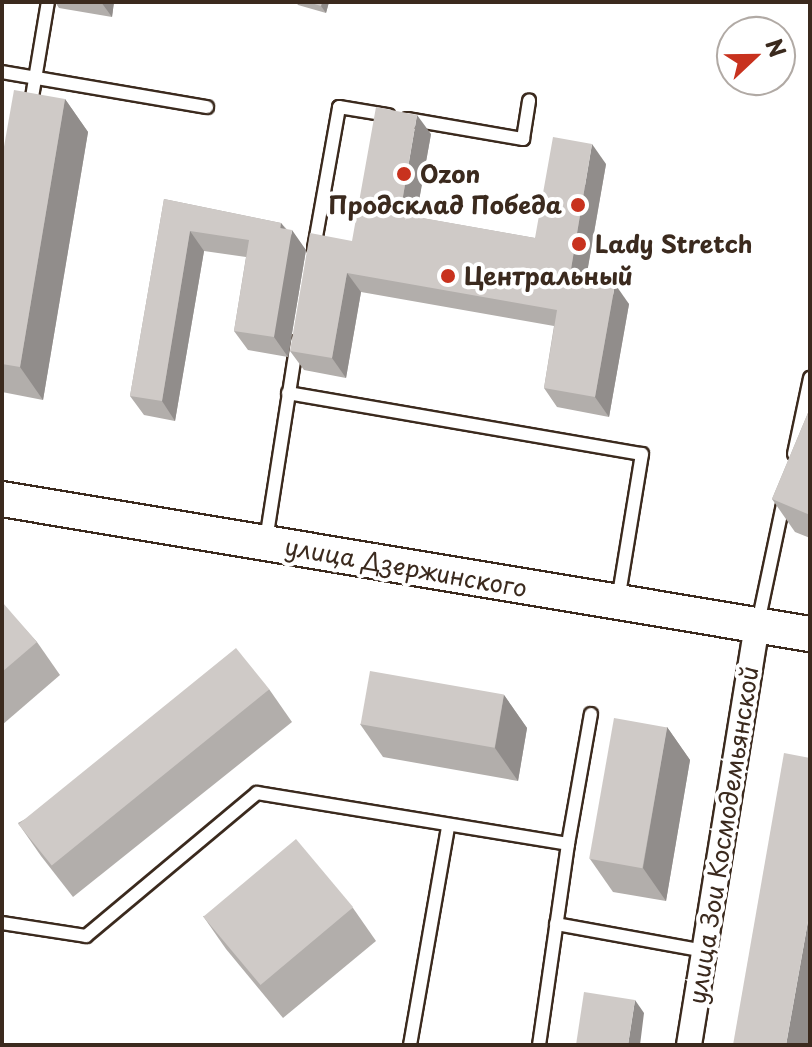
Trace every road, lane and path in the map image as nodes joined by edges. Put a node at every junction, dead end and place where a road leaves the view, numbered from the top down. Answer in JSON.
{"nodes":[{"id":1,"x":48,"y":2,"type":"edge"},
{"id":2,"x":2,"y":72,"type":"edge"},
{"id":3,"x":35,"y":78,"type":"junction"},
{"id":4,"x":529,"y":100,"type":"dead end"},
{"id":5,"x":207,"y":107,"type":"dead end"},
{"id":6,"x":28,"y":123,"type":"edge"},
{"id":7,"x":312,"y":257,"type":"edge"},
{"id":8,"x":298,"y":332,"type":"edge"},
{"id":9,"x":810,"y":378,"type":"edge"},
{"id":10,"x":288,"y":393,"type":"junction"},
{"id":11,"x":791,"y":465,"type":"edge"},
{"id":12,"x":788,"y":479,"type":"edge"},
{"id":13,"x":2,"y":499,"type":"edge"},
{"id":14,"x":265,"y":543,"type":"junction"},
{"id":15,"x":618,"y":602,"type":"junction"},
{"id":16,"x":757,"y":626,"type":"junction"},
{"id":17,"x":810,"y":634,"type":"edge"},
{"id":18,"x":591,"y":714,"type":"dead end"},
{"id":19,"x":448,"y":827,"type":"junction"},
{"id":20,"x":568,"y":844,"type":"junction"},
{"id":21,"x":2,"y":923,"type":"edge"},
{"id":22,"x":556,"y":924,"type":"junction"},
{"id":23,"x":704,"y":951,"type":"junction"},
{"id":24,"x":410,"y":1045,"type":"edge"},
{"id":25,"x":539,"y":1045,"type":"edge"},
{"id":26,"x":689,"y":1045,"type":"edge"}],
"edges":[{"from":1,"to":3,"type":"lane"},
{"from":2,"to":3,"type":"lane"},
{"from":3,"to":5,"type":"lane"},
{"from":3,"to":6,"type":"lane"},
{"from":4,"to":7,"type":"lane"},
{"from":8,"to":10,"type":"lane"},
{"from":9,"to":11,"type":"lane"},
{"from":10,"to":14,"type":"lane"},
{"from":10,"to":15,"type":"lane"},
{"from":12,"to":16,"type":"lane"},
{"from":13,"to":14,"type":"main road","name":"улица Дзержинского"},
{"from":14,"to":15,"type":"main road","name":"улица Дзержинского"},
{"from":15,"to":16,"type":"main road","name":"улица Дзержинского"},
{"from":16,"to":17,"type":"main road","name":"улица Дзержинского"},
{"from":16,"to":23,"type":"street","name":"улица Зои Космодемьянской"},
{"from":18,"to":20,"type":"lane"},
{"from":19,"to":20,"type":"lane"},
{"from":19,"to":21,"type":"lane"},
{"from":19,"to":24,"type":"lane"},
{"from":20,"to":22,"type":"lane"},
{"from":22,"to":23,"type":"lane"},
{"from":22,"to":25,"type":"lane"},
{"from":23,"to":26,"type":"street","name":"улица Зои Космодемьянской"}]}
